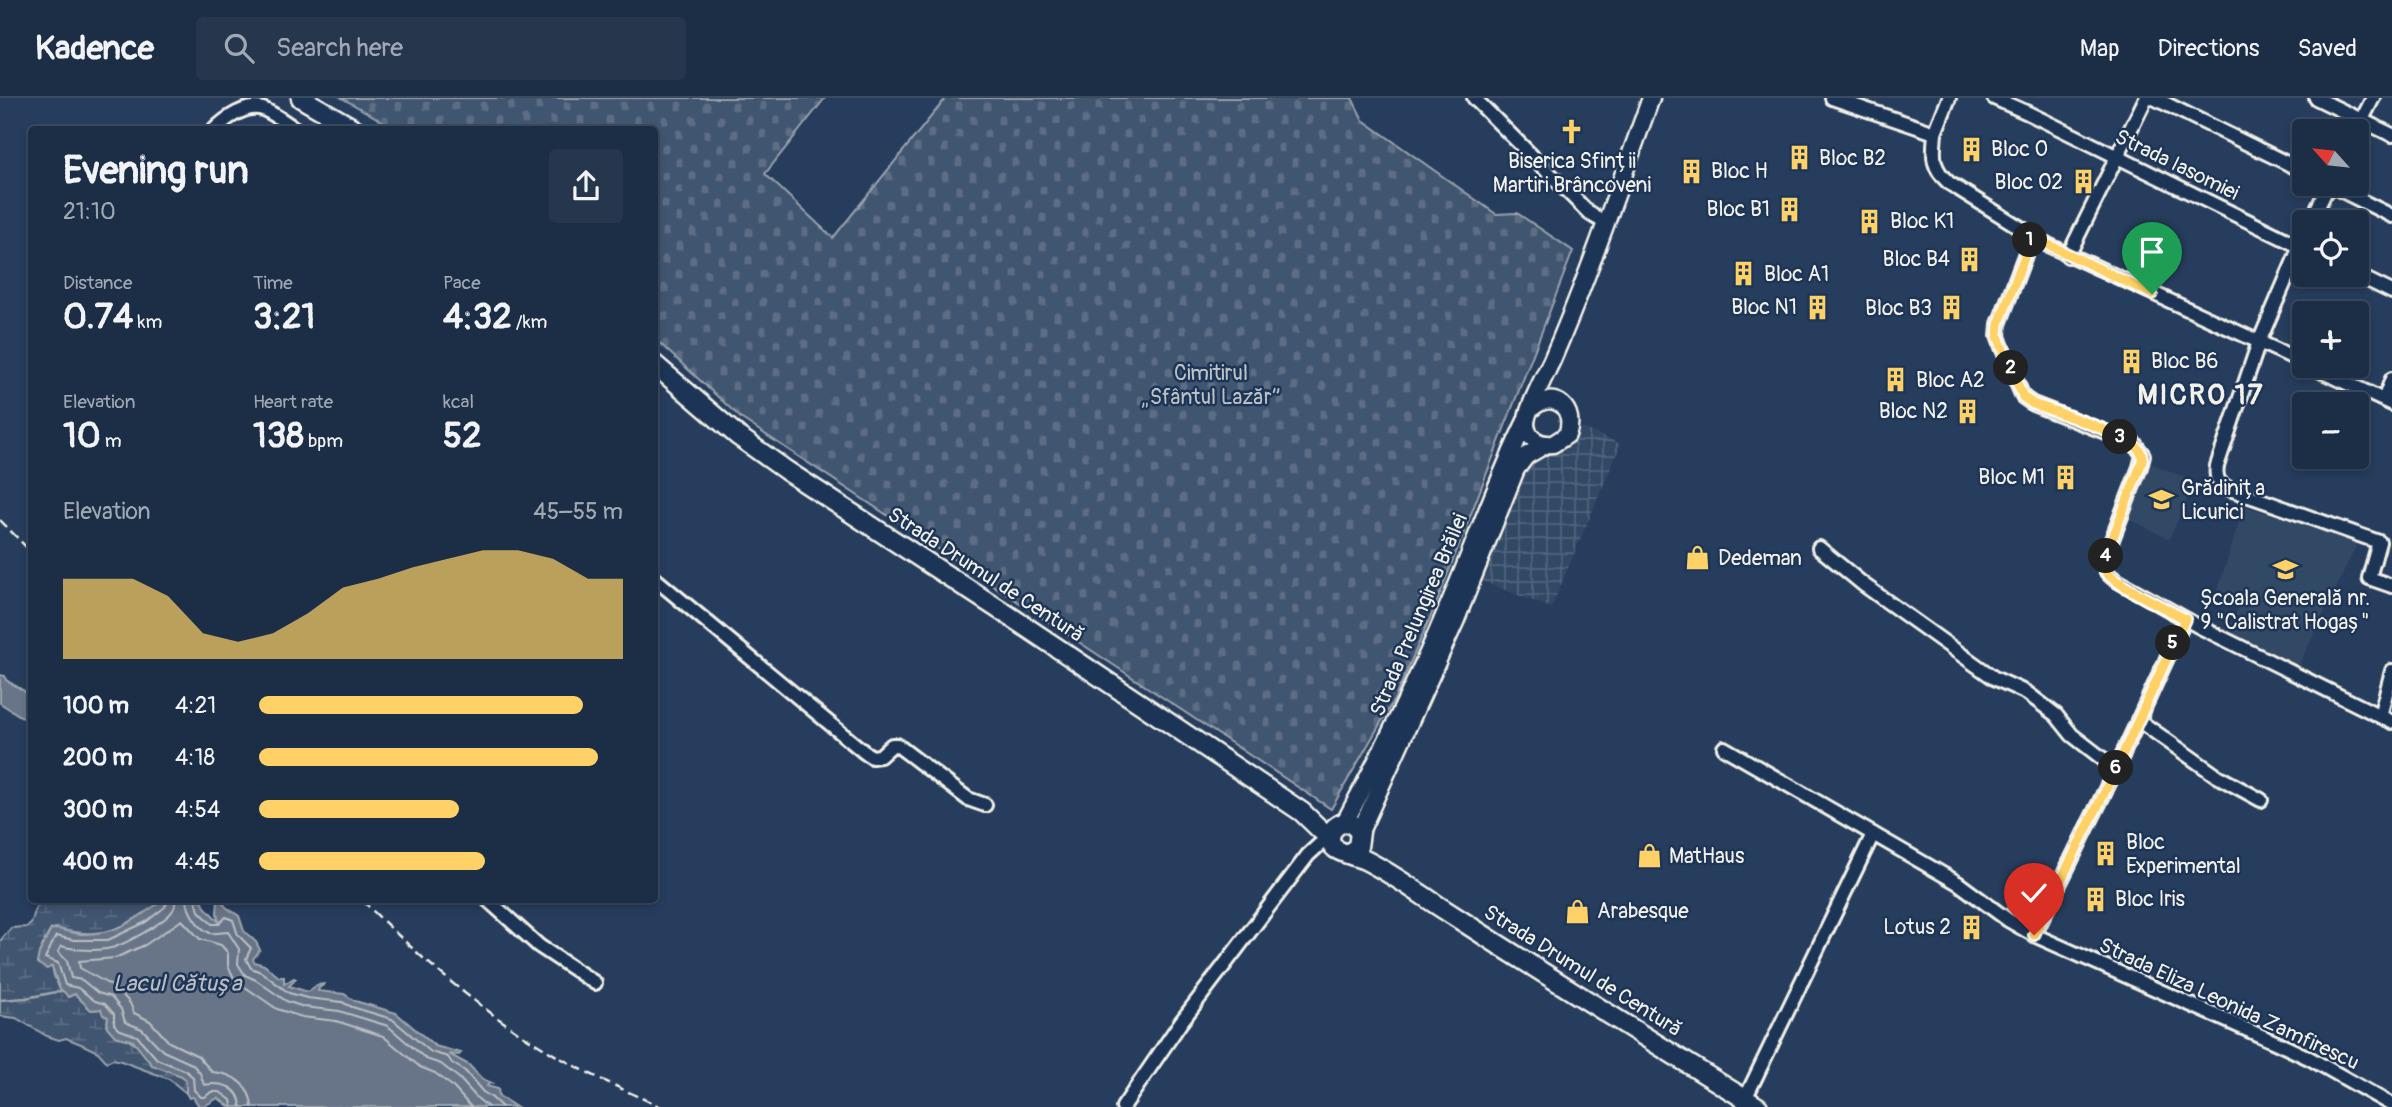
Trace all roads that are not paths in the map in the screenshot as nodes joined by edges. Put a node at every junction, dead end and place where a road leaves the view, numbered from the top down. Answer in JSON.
{"nodes":[{"id":1,"x":301,"y":98,"type":"edge"},
{"id":2,"x":1474,"y":98,"type":"edge"},
{"id":3,"x":1651,"y":98,"type":"edge"},
{"id":4,"x":1949,"y":98,"type":"edge"},
{"id":5,"x":1994,"y":98,"type":"edge"},
{"id":6,"x":2146,"y":98,"type":"edge"},
{"id":7,"x":2154,"y":98,"type":"edge"},
{"id":8,"x":2316,"y":98,"type":"edge"},
{"id":9,"x":2373,"y":98,"type":"edge"},
{"id":10,"x":1837,"y":99,"type":"edge"},
{"id":11,"x":2348,"y":119,"type":"edge"},
{"id":12,"x":2362,"y":119,"type":"edge"},
{"id":13,"x":330,"y":124,"type":"edge"},
{"id":14,"x":218,"y":126,"type":"edge"},
{"id":15,"x":290,"y":126,"type":"edge"},
{"id":16,"x":2370,"y":129,"type":"edge"},
{"id":17,"x":1935,"y":133,"type":"junction"},
{"id":18,"x":2392,"y":135,"type":"edge"},
{"id":19,"x":2116,"y":158,"type":"junction"},
{"id":20,"x":2292,"y":166,"type":"edge"},
{"id":21,"x":2353,"y":196,"type":"edge"},
{"id":22,"x":2392,"y":215,"type":"edge"},
{"id":23,"x":1605,"y":223,"type":"junction"},
{"id":24,"x":2032,"y":237,"type":"junction"},
{"id":25,"x":2292,"y":238,"type":"edge"},
{"id":26,"x":2068,"y":256,"type":"junction"},
{"id":27,"x":2292,"y":268,"type":"edge"},
{"id":28,"x":2369,"y":281,"type":"edge"},
{"id":29,"x":2392,"y":292,"type":"edge"},
{"id":30,"x":2259,"y":342,"type":"junction"},
{"id":31,"x":1559,"y":345,"type":"junction"},
{"id":32,"x":2292,"y":357,"type":"edge"},
{"id":33,"x":658,"y":367,"type":"edge"},
{"id":34,"x":2336,"y":378,"type":"edge"},
{"id":35,"x":2392,"y":379,"type":"edge"},
{"id":36,"x":2388,"y":402,"type":"edge"},
{"id":37,"x":1561,"y":404,"type":"junction"},
{"id":38,"x":1529,"y":414,"type":"junction"},
{"id":39,"x":1545,"y":445,"type":"junction"},
{"id":40,"x":1819,"y":548,"type":"dead end"},
{"id":41,"x":658,"y":581,"type":"edge"},
{"id":42,"x":2392,"y":586,"type":"edge"},
{"id":43,"x":2185,"y":619,"type":"junction"},
{"id":44,"x":2392,"y":671,"type":"edge"},
{"id":45,"x":2138,"y":719,"type":"junction"},
{"id":46,"x":2386,"y":719,"type":"edge"},
{"id":47,"x":1724,"y":748,"type":"dead end"},
{"id":48,"x":2116,"y":769,"type":"junction"},
{"id":49,"x":2261,"y":800,"type":"dead end"},
{"id":50,"x":985,"y":805,"type":"dead end"},
{"id":51,"x":1303,"y":812,"type":"junction"},
{"id":52,"x":1342,"y":822,"type":"junction"},
{"id":53,"x":1873,"y":834,"type":"junction"},
{"id":54,"x":1361,"y":835,"type":"junction"},
{"id":55,"x":1330,"y":839,"type":"junction"},
{"id":56,"x":1349,"y":853,"type":"junction"},
{"id":57,"x":1386,"y":870,"type":"junction"},
{"id":58,"x":491,"y":903,"type":"edge"},
{"id":59,"x":2034,"y":935,"type":"junction"},
{"id":60,"x":595,"y":983,"type":"dead end"},
{"id":61,"x":1752,"y":1103,"type":"edge"},
{"id":62,"x":2392,"y":1105,"type":"edge"},
{"id":63,"x":1123,"y":1107,"type":"edge"}],
"edges":[{"from":1,"to":13,"type":"highway"},
{"from":2,"to":23,"type":"street"},
{"from":3,"to":23,"type":"main road","name":"Strada Prelungirea Brăilei"},
{"from":4,"to":17,"type":"street"},
{"from":5,"to":19,"type":"street","name":"Strada Iasomiei"},
{"from":6,"to":19,"type":"street"},
{"from":7,"to":20,"type":"street"},
{"from":8,"to":11,"type":"street"},
{"from":9,"to":12,"type":"street"},
{"from":10,"to":17,"type":"street"},
{"from":14,"to":15,"type":"street"},
{"from":16,"to":18,"type":"street"},
{"from":17,"to":24,"type":"street"},
{"from":19,"to":25,"type":"street","name":"Strada Iasomiei"},
{"from":19,"to":26,"type":"street"},
{"from":21,"to":22,"type":"street"},
{"from":23,"to":31,"type":"main road","name":"Strada Prelungirea Brăilei"},
{"from":24,"to":26,"type":"street"},
{"from":24,"to":43,"type":"street"},
{"from":26,"to":30,"type":"street"},
{"from":27,"to":30,"type":"street"},
{"from":28,"to":29,"type":"street"},
{"from":30,"to":32,"type":"street"},
{"from":30,"to":42,"type":"street"},
{"from":31,"to":37,"type":"main road","name":"Strada Prelungirea Brăilei"},
{"from":31,"to":38,"type":"main road","name":"Strada Prelungirea Brăilei"},
{"from":33,"to":51,"type":"highway","name":"Strada Drumul de Centură"},
{"from":34,"to":36,"type":"street"},
{"from":35,"to":36,"type":"street"},
{"from":37,"to":38,"type":"main road"},
{"from":37,"to":39,"type":"main road"},
{"from":38,"to":39,"type":"main road"},
{"from":38,"to":52,"type":"main road","name":"Strada Prelungirea Brăilei"},
{"from":39,"to":54,"type":"main road","name":"Strada Prelungirea Brăilei"},
{"from":40,"to":48,"type":"street"},
{"from":41,"to":50,"type":"street"},
{"from":43,"to":45,"type":"street"},
{"from":43,"to":46,"type":"street"},
{"from":44,"to":46,"type":"street"},
{"from":45,"to":48,"type":"street"},
{"from":45,"to":49,"type":"street"},
{"from":47,"to":53,"type":"street","name":"Strada Eliza Leonida Zamfirescu"},
{"from":48,"to":59,"type":"street"},
{"from":51,"to":52,"type":"highway"},
{"from":51,"to":55,"type":"highway"},
{"from":52,"to":54,"type":"highway"},
{"from":52,"to":55,"type":"highway"},
{"from":53,"to":59,"type":"street","name":"Strada Eliza Leonida Zamfirescu"},
{"from":53,"to":61,"type":"street"},
{"from":54,"to":56,"type":"highway"},
{"from":54,"to":57,"type":"highway"},
{"from":55,"to":56,"type":"highway"},
{"from":55,"to":63,"type":"street"},
{"from":56,"to":57,"type":"highway"},
{"from":57,"to":61,"type":"highway","name":"Strada Drumul de Centură"},
{"from":58,"to":60,"type":"street"},
{"from":59,"to":62,"type":"street","name":"Strada Eliza Leonida Zamfirescu"}]}
